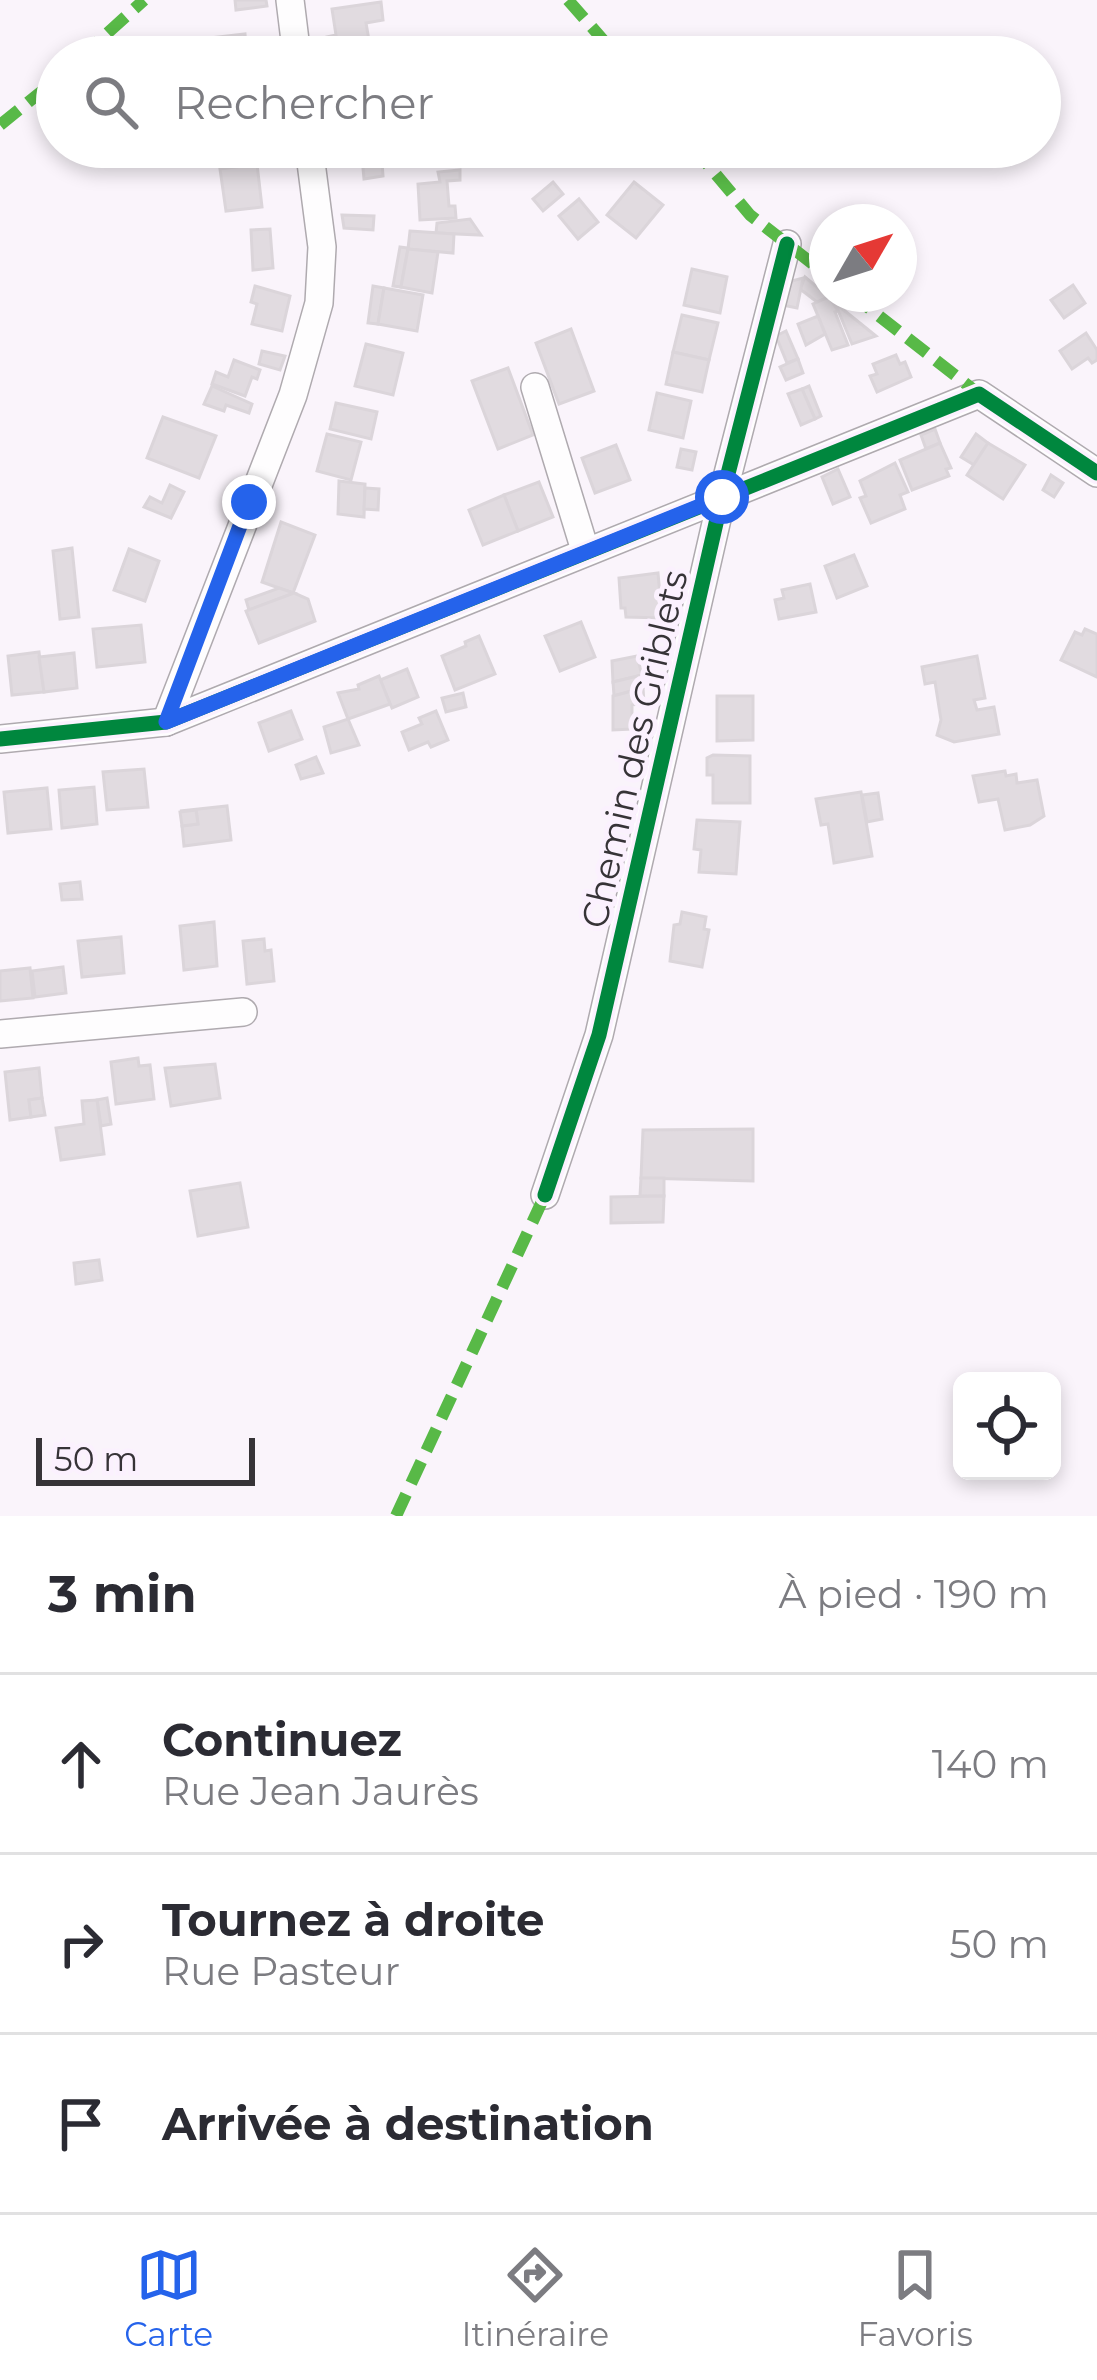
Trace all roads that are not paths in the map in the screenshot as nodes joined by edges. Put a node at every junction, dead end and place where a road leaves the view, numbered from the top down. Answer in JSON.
{"nodes":[{"id":1,"x":290,"y":0,"type":"edge"},
{"id":2,"x":294,"y":36,"type":"edge"},
{"id":3,"x":312,"y":168,"type":"edge"},
{"id":4,"x":787,"y":244,"type":"dead end"},
{"id":5,"x":536,"y":387,"type":"dead end"},
{"id":6,"x":1097,"y":473,"type":"edge"},
{"id":7,"x":722,"y":497,"type":"junction"},
{"id":8,"x":585,"y":550,"type":"junction"},
{"id":9,"x":166,"y":722,"type":"junction"},
{"id":10,"x":0,"y":739,"type":"edge"},
{"id":11,"x":243,"y":1012,"type":"dead end"},
{"id":12,"x":0,"y":1034,"type":"edge"},
{"id":13,"x":545,"y":1195,"type":"dead end"}],
"edges":[{"from":1,"to":2,"type":"street"},
{"from":3,"to":9,"type":"street"},
{"from":4,"to":7,"type":"street","name":"Chemin des Griblets"},
{"from":5,"to":8,"type":"street"},
{"from":6,"to":7,"type":"street"},
{"from":7,"to":8,"type":"street"},
{"from":7,"to":13,"type":"street","name":"Chemin des Griblets"},
{"from":8,"to":9,"type":"street"},
{"from":9,"to":10,"type":"street"},
{"from":11,"to":12,"type":"street"}]}
